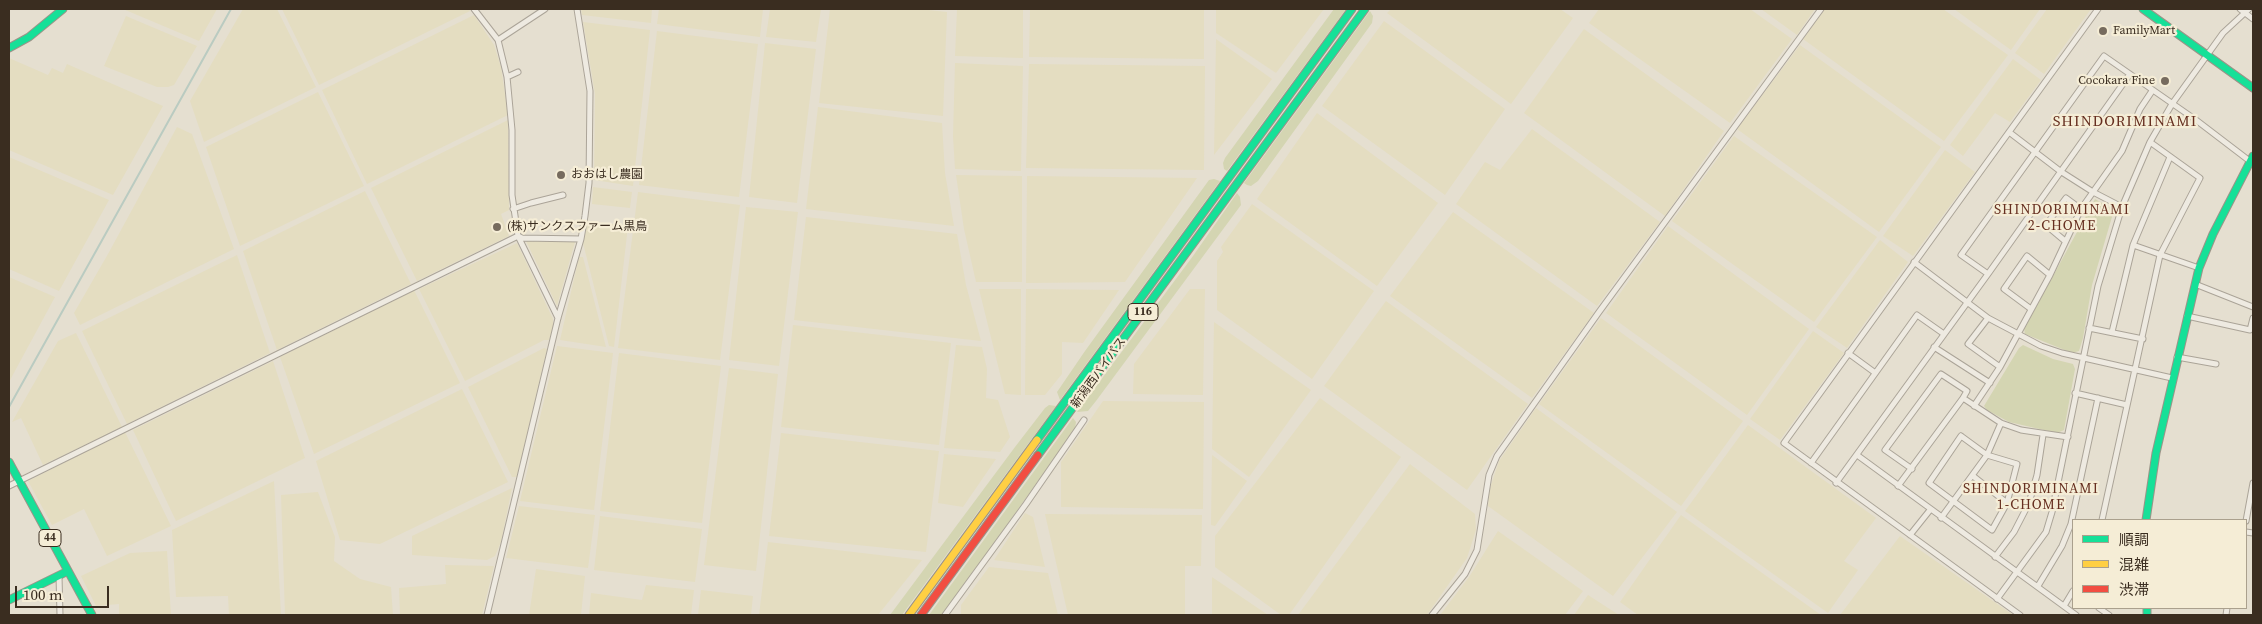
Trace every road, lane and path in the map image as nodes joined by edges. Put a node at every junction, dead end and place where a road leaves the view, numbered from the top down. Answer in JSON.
{"nodes":[{"id":1,"x":63,"y":9,"type":"edge"},
{"id":2,"x":474,"y":9,"type":"edge"},
{"id":3,"x":545,"y":9,"type":"edge"},
{"id":4,"x":577,"y":9,"type":"edge"},
{"id":5,"x":1352,"y":9,"type":"edge"},
{"id":6,"x":1364,"y":9,"type":"edge"},
{"id":7,"x":1821,"y":9,"type":"edge"},
{"id":8,"x":2098,"y":9,"type":"edge"},
{"id":9,"x":2143,"y":9,"type":"edge"},
{"id":10,"x":2244,"y":10,"type":"edge"},
{"id":11,"x":2253,"y":19,"type":"edge"},
{"id":12,"x":498,"y":40,"type":"junction"},
{"id":13,"x":9,"y":48,"type":"edge"},
{"id":14,"x":2207,"y":55,"type":"junction"},
{"id":15,"x":518,"y":72,"type":"dead end"},
{"id":16,"x":2130,"y":74,"type":"junction"},
{"id":17,"x":507,"y":77,"type":"junction"},
{"id":18,"x":2253,"y":88,"type":"edge"},
{"id":19,"x":2152,"y":91,"type":"junction"},
{"id":20,"x":2172,"y":104,"type":"junction"},
{"id":21,"x":2009,"y":132,"type":"junction"},
{"id":22,"x":2150,"y":142,"type":"junction"},
{"id":23,"x":2035,"y":152,"type":"junction"},
{"id":24,"x":2170,"y":157,"type":"junction"},
{"id":25,"x":2252,"y":159,"type":"edge"},
{"id":26,"x":2060,"y":171,"type":"junction"},
{"id":27,"x":2093,"y":192,"type":"junction"},
{"id":28,"x":563,"y":195,"type":"dead end"},
{"id":29,"x":2122,"y":207,"type":"junction"},
{"id":30,"x":514,"y":209,"type":"junction"},
{"id":31,"x":2081,"y":209,"type":"junction"},
{"id":32,"x":518,"y":236,"type":"junction"},
{"id":33,"x":581,"y":239,"type":"junction"},
{"id":34,"x":2065,"y":240,"type":"junction"},
{"id":35,"x":2133,"y":245,"type":"junction"},
{"id":36,"x":2160,"y":255,"type":"junction"},
{"id":37,"x":1914,"y":262,"type":"junction"},
{"id":38,"x":2199,"y":268,"type":"junction"},
{"id":39,"x":1988,"y":274,"type":"junction"},
{"id":40,"x":2050,"y":275,"type":"junction"},
{"id":41,"x":2195,"y":284,"type":"junction"},
{"id":42,"x":1966,"y":302,"type":"junction"},
{"id":43,"x":2253,"y":307,"type":"edge"},
{"id":44,"x":2031,"y":309,"type":"junction"},
{"id":45,"x":2187,"y":316,"type":"junction"},
{"id":46,"x":558,"y":318,"type":"junction"},
{"id":47,"x":1988,"y":318,"type":"junction"},
{"id":48,"x":2253,"y":318,"type":"edge"},
{"id":49,"x":2089,"y":328,"type":"junction"},
{"id":50,"x":2112,"y":332,"type":"junction"},
{"id":51,"x":1944,"y":334,"type":"junction"},
{"id":52,"x":2018,"y":334,"type":"junction"},
{"id":53,"x":2143,"y":339,"type":"junction"},
{"id":54,"x":1934,"y":347,"type":"junction"},
{"id":55,"x":1848,"y":353,"type":"junction"},
{"id":56,"x":2177,"y":357,"type":"junction"},
{"id":57,"x":2083,"y":358,"type":"junction"},
{"id":58,"x":2216,"y":364,"type":"dead end"},
{"id":59,"x":2000,"y":367,"type":"junction"},
{"id":60,"x":2136,"y":370,"type":"junction"},
{"id":61,"x":1874,"y":372,"type":"junction"},
{"id":62,"x":2172,"y":378,"type":"junction"},
{"id":63,"x":1990,"y":383,"type":"junction"},
{"id":64,"x":2075,"y":393,"type":"junction"},
{"id":65,"x":1963,"y":398,"type":"junction"},
{"id":66,"x":2098,"y":398,"type":"junction"},
{"id":67,"x":2127,"y":405,"type":"junction"},
{"id":68,"x":1974,"y":406,"type":"junction"},
{"id":69,"x":1084,"y":420,"type":"dead end"},
{"id":70,"x":2001,"y":423,"type":"junction"},
{"id":71,"x":2043,"y":435,"type":"junction"},
{"id":72,"x":2068,"y":437,"type":"junction"},
{"id":73,"x":1857,"y":455,"type":"junction"},
{"id":74,"x":1987,"y":455,"type":"junction"},
{"id":75,"x":9,"y":462,"type":"edge"},
{"id":76,"x":1811,"y":462,"type":"junction"},
{"id":77,"x":1912,"y":469,"type":"junction"},
{"id":78,"x":1973,"y":476,"type":"junction"},
{"id":79,"x":20,"y":481,"type":"junction"},
{"id":80,"x":1836,"y":482,"type":"junction"},
{"id":81,"x":2253,"y":483,"type":"edge"},
{"id":82,"x":9,"y":486,"type":"edge"},
{"id":83,"x":1898,"y":486,"type":"junction"},
{"id":84,"x":1952,"y":501,"type":"junction"},
{"id":85,"x":2007,"y":503,"type":"junction"},
{"id":86,"x":1930,"y":510,"type":"junction"},
{"id":87,"x":1941,"y":518,"type":"junction"},
{"id":88,"x":2073,"y":519,"type":"edge"},
{"id":89,"x":2102,"y":519,"type":"edge"},
{"id":90,"x":2146,"y":519,"type":"edge"},
{"id":91,"x":2246,"y":519,"type":"edge"},
{"id":92,"x":2072,"y":525,"type":"edge"},
{"id":93,"x":1910,"y":535,"type":"junction"},
{"id":94,"x":1995,"y":557,"type":"junction"},
{"id":95,"x":68,"y":571,"type":"junction"},
{"id":96,"x":2018,"y":572,"type":"junction"},
{"id":97,"x":59,"y":576,"type":"junction"},
{"id":98,"x":2038,"y":586,"type":"junction"},
{"id":99,"x":2072,"y":593,"type":"edge"},
{"id":100,"x":1998,"y":599,"type":"junction"},
{"id":101,"x":9,"y":600,"type":"edge"},
{"id":102,"x":2064,"y":606,"type":"junction"},
{"id":103,"x":60,"y":615,"type":"edge"},
{"id":104,"x":92,"y":615,"type":"edge"},
{"id":105,"x":487,"y":615,"type":"edge"},
{"id":106,"x":909,"y":615,"type":"edge"},
{"id":107,"x":921,"y":615,"type":"edge"},
{"id":108,"x":945,"y":615,"type":"edge"},
{"id":109,"x":1432,"y":615,"type":"edge"},
{"id":110,"x":2020,"y":615,"type":"edge"},
{"id":111,"x":2076,"y":615,"type":"edge"}],
"edges":[{"from":1,"to":13,"type":"main road"},
{"from":2,"to":12,"type":"street"},
{"from":3,"to":12,"type":"street"},
{"from":4,"to":33,"type":"street"},
{"from":5,"to":106,"type":"main road","name":"新潟西バイパス","number":"116"},
{"from":6,"to":107,"type":"main road","name":"新潟西バイパス","number":"116"},
{"from":7,"to":109,"type":"street"},
{"from":8,"to":21,"type":"street"},
{"from":9,"to":14,"type":"main road"},
{"from":10,"to":11,"type":"street"},
{"from":10,"to":14,"type":"street"},
{"from":12,"to":17,"type":"street"},
{"from":14,"to":18,"type":"main road"},
{"from":14,"to":20,"type":"street"},
{"from":15,"to":17,"type":"street"},
{"from":16,"to":19,"type":"street"},
{"from":16,"to":23,"type":"street"},
{"from":16,"to":26,"type":"street"},
{"from":17,"to":30,"type":"street"},
{"from":19,"to":20,"type":"street"},
{"from":19,"to":27,"type":"street"},
{"from":20,"to":22,"type":"street"},
{"from":20,"to":25,"type":"street"},
{"from":21,"to":23,"type":"street"},
{"from":21,"to":37,"type":"street"},
{"from":22,"to":24,"type":"street"},
{"from":22,"to":29,"type":"street"},
{"from":23,"to":26,"type":"street"},
{"from":23,"to":39,"type":"street"},
{"from":24,"to":35,"type":"street"},
{"from":24,"to":36,"type":"street"},
{"from":25,"to":38,"type":"main road"},
{"from":26,"to":27,"type":"street"},
{"from":26,"to":39,"type":"street"},
{"from":27,"to":29,"type":"street"},
{"from":27,"to":31,"type":"street"},
{"from":28,"to":30,"type":"street"},
{"from":29,"to":49,"type":"street"},
{"from":30,"to":32,"type":"street"},
{"from":31,"to":34,"type":"street"},
{"from":31,"to":34,"type":"street"},
{"from":32,"to":33,"type":"street"},
{"from":32,"to":46,"type":"street"},
{"from":32,"to":79,"type":"street"},
{"from":33,"to":46,"type":"street"},
{"from":34,"to":40,"type":"street"},
{"from":35,"to":36,"type":"street"},
{"from":35,"to":50,"type":"street"},
{"from":36,"to":38,"type":"street"},
{"from":36,"to":53,"type":"street"},
{"from":37,"to":42,"type":"street"},
{"from":37,"to":55,"type":"street"},
{"from":38,"to":41,"type":"main road"},
{"from":39,"to":42,"type":"street"},
{"from":40,"to":44,"type":"street"},
{"from":40,"to":44,"type":"street"},
{"from":41,"to":43,"type":"street"},
{"from":41,"to":45,"type":"main road"},
{"from":42,"to":47,"type":"street"},
{"from":42,"to":51,"type":"street"},
{"from":44,"to":52,"type":"street"},
{"from":45,"to":48,"type":"street"},
{"from":45,"to":56,"type":"main road"},
{"from":46,"to":105,"type":"street"},
{"from":47,"to":52,"type":"street"},
{"from":47,"to":59,"type":"street"},
{"from":49,"to":50,"type":"street"},
{"from":49,"to":57,"type":"street"},
{"from":50,"to":53,"type":"street"},
{"from":51,"to":54,"type":"street"},
{"from":51,"to":61,"type":"street"},
{"from":52,"to":57,"type":"street"},
{"from":52,"to":59,"type":"street"},
{"from":53,"to":60,"type":"street"},
{"from":54,"to":63,"type":"street"},
{"from":54,"to":73,"type":"street"},
{"from":55,"to":61,"type":"street"},
{"from":55,"to":76,"type":"street"},
{"from":56,"to":58,"type":"street"},
{"from":56,"to":62,"type":"main road"},
{"from":57,"to":60,"type":"street"},
{"from":57,"to":64,"type":"street"},
{"from":59,"to":63,"type":"street"},
{"from":60,"to":62,"type":"street"},
{"from":60,"to":67,"type":"street"},
{"from":61,"to":76,"type":"street"},
{"from":62,"to":90,"type":"main road"},
{"from":63,"to":68,"type":"street"},
{"from":64,"to":66,"type":"street"},
{"from":64,"to":72,"type":"street"},
{"from":65,"to":68,"type":"street"},
{"from":65,"to":77,"type":"street"},
{"from":65,"to":77,"type":"street"},
{"from":66,"to":67,"type":"street"},
{"from":66,"to":88,"type":"street"},
{"from":67,"to":89,"type":"street"},
{"from":68,"to":70,"type":"street"},
{"from":69,"to":108,"type":"street"},
{"from":70,"to":71,"type":"street"},
{"from":70,"to":74,"type":"street"},
{"from":71,"to":72,"type":"street"},
{"from":71,"to":94,"type":"street"},
{"from":72,"to":96,"type":"street"},
{"from":73,"to":80,"type":"street"},
{"from":73,"to":83,"type":"street"},
{"from":74,"to":78,"type":"street"},
{"from":74,"to":84,"type":"street"},
{"from":74,"to":85,"type":"street"},
{"from":75,"to":79,"type":"main road","number":"44"},
{"from":76,"to":80,"type":"street"},
{"from":77,"to":83,"type":"street"},
{"from":78,"to":84,"type":"street"},
{"from":78,"to":85,"type":"street"},
{"from":79,"to":82,"type":"street"},
{"from":79,"to":95,"type":"main road","number":"44"},
{"from":80,"to":93,"type":"street"},
{"from":81,"to":91,"type":"street"},
{"from":83,"to":86,"type":"street"},
{"from":84,"to":85,"type":"street"},
{"from":84,"to":87,"type":"street"},
{"from":86,"to":87,"type":"street"},
{"from":86,"to":93,"type":"street"},
{"from":87,"to":94,"type":"street"},
{"from":92,"to":98,"type":"street"},
{"from":93,"to":100,"type":"street"},
{"from":94,"to":96,"type":"street"},
{"from":95,"to":97,"type":"main road"},
{"from":95,"to":104,"type":"main road","number":"44"},
{"from":96,"to":98,"type":"street"},
{"from":96,"to":100,"type":"street"},
{"from":97,"to":101,"type":"main road"},
{"from":97,"to":103,"type":"street"},
{"from":98,"to":102,"type":"street"},
{"from":99,"to":102,"type":"street"},
{"from":100,"to":110,"type":"street"},
{"from":102,"to":111,"type":"street"}]}
